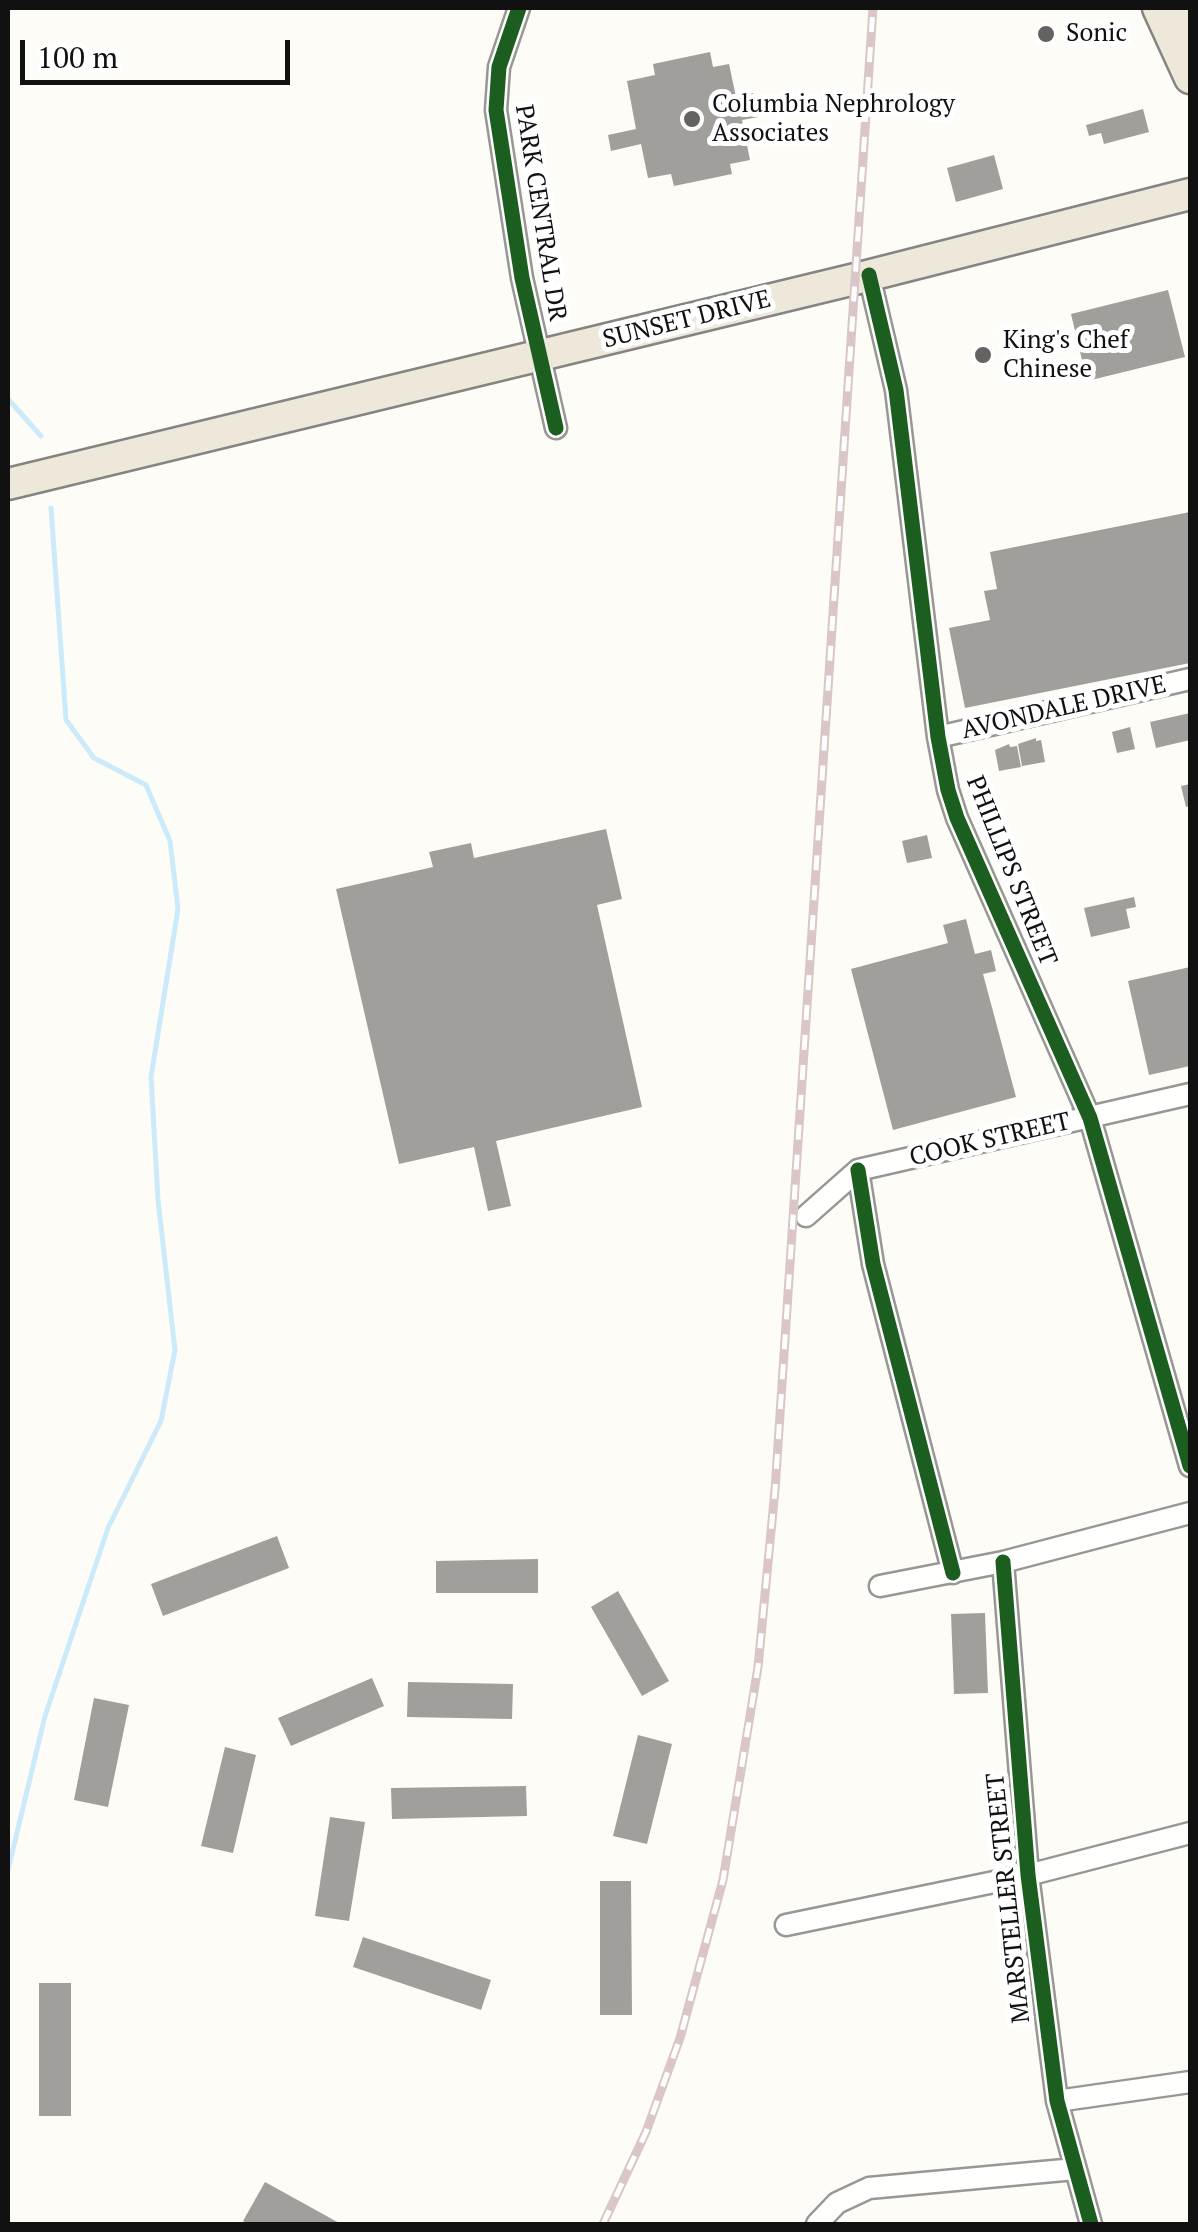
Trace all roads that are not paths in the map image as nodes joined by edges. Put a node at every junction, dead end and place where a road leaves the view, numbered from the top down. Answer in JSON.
{"nodes":[{"id":1,"x":519,"y":8,"type":"edge"},
{"id":2,"x":1158,"y":8,"type":"edge"},
{"id":3,"x":1182,"y":8,"type":"edge"},
{"id":4,"x":1190,"y":24,"type":"edge"},
{"id":5,"x":1190,"y":78,"type":"edge"},
{"id":6,"x":1190,"y":194,"type":"edge"},
{"id":7,"x":870,"y":275,"type":"junction"},
{"id":8,"x":538,"y":356,"type":"junction"},
{"id":9,"x":556,"y":428,"type":"dead end"},
{"id":10,"x":8,"y":484,"type":"edge"},
{"id":11,"x":1190,"y":679,"type":"edge"},
{"id":12,"x":938,"y":737,"type":"junction"},
{"id":13,"x":1190,"y":1094,"type":"edge"},
{"id":14,"x":1090,"y":1118,"type":"junction"},
{"id":15,"x":858,"y":1170,"type":"junction"},
{"id":16,"x":806,"y":1216,"type":"dead end"},
{"id":17,"x":1190,"y":1466,"type":"edge"},
{"id":18,"x":1190,"y":1513,"type":"edge"},
{"id":19,"x":1003,"y":1562,"type":"junction"},
{"id":20,"x":952,"y":1573,"type":"junction"},
{"id":21,"x":880,"y":1586,"type":"dead end"},
{"id":22,"x":1190,"y":1833,"type":"edge"},
{"id":23,"x":1028,"y":1875,"type":"junction"},
{"id":24,"x":786,"y":1925,"type":"dead end"},
{"id":25,"x":1190,"y":2082,"type":"edge"},
{"id":26,"x":1057,"y":2101,"type":"junction"},
{"id":27,"x":1075,"y":2170,"type":"junction"},
{"id":28,"x":817,"y":2224,"type":"edge"},
{"id":29,"x":1091,"y":2224,"type":"edge"}],
"edges":[{"from":1,"to":8,"type":"street","name":"PARK CENTRAL DR"},
{"from":2,"to":5,"type":"main road"},
{"from":3,"to":4,"type":"main road"},
{"from":6,"to":7,"type":"main road","name":"SUNSET DRIVE"},
{"from":7,"to":8,"type":"main road","name":"SUNSET DRIVE"},
{"from":7,"to":12,"type":"street","name":"PHILLIPS STREET"},
{"from":8,"to":9,"type":"street","name":"PARK CENTRAL DR"},
{"from":8,"to":10,"type":"main road","name":"SUNSET DRIVE"},
{"from":11,"to":12,"type":"street","name":"AVONDALE DRIVE"},
{"from":12,"to":14,"type":"street","name":"PHILLIPS STREET"},
{"from":13,"to":14,"type":"street","name":"COOK STREET"},
{"from":14,"to":15,"type":"street","name":"COOK STREET"},
{"from":14,"to":17,"type":"street","name":"PHILLIPS STREET"},
{"from":15,"to":16,"type":"street","name":"COOK STREET"},
{"from":15,"to":20,"type":"street"},
{"from":18,"to":19,"type":"street"},
{"from":19,"to":20,"type":"street"},
{"from":19,"to":23,"type":"street","name":"MARSTELLER STREET"},
{"from":20,"to":21,"type":"street"},
{"from":22,"to":23,"type":"street"},
{"from":23,"to":24,"type":"street"},
{"from":23,"to":26,"type":"street","name":"MARSTELLER STREET"},
{"from":25,"to":26,"type":"street"},
{"from":26,"to":27,"type":"street","name":"MARSTELLER STREET"},
{"from":27,"to":28,"type":"street"},
{"from":27,"to":29,"type":"street","name":"MARSTELLER STREET"}]}
